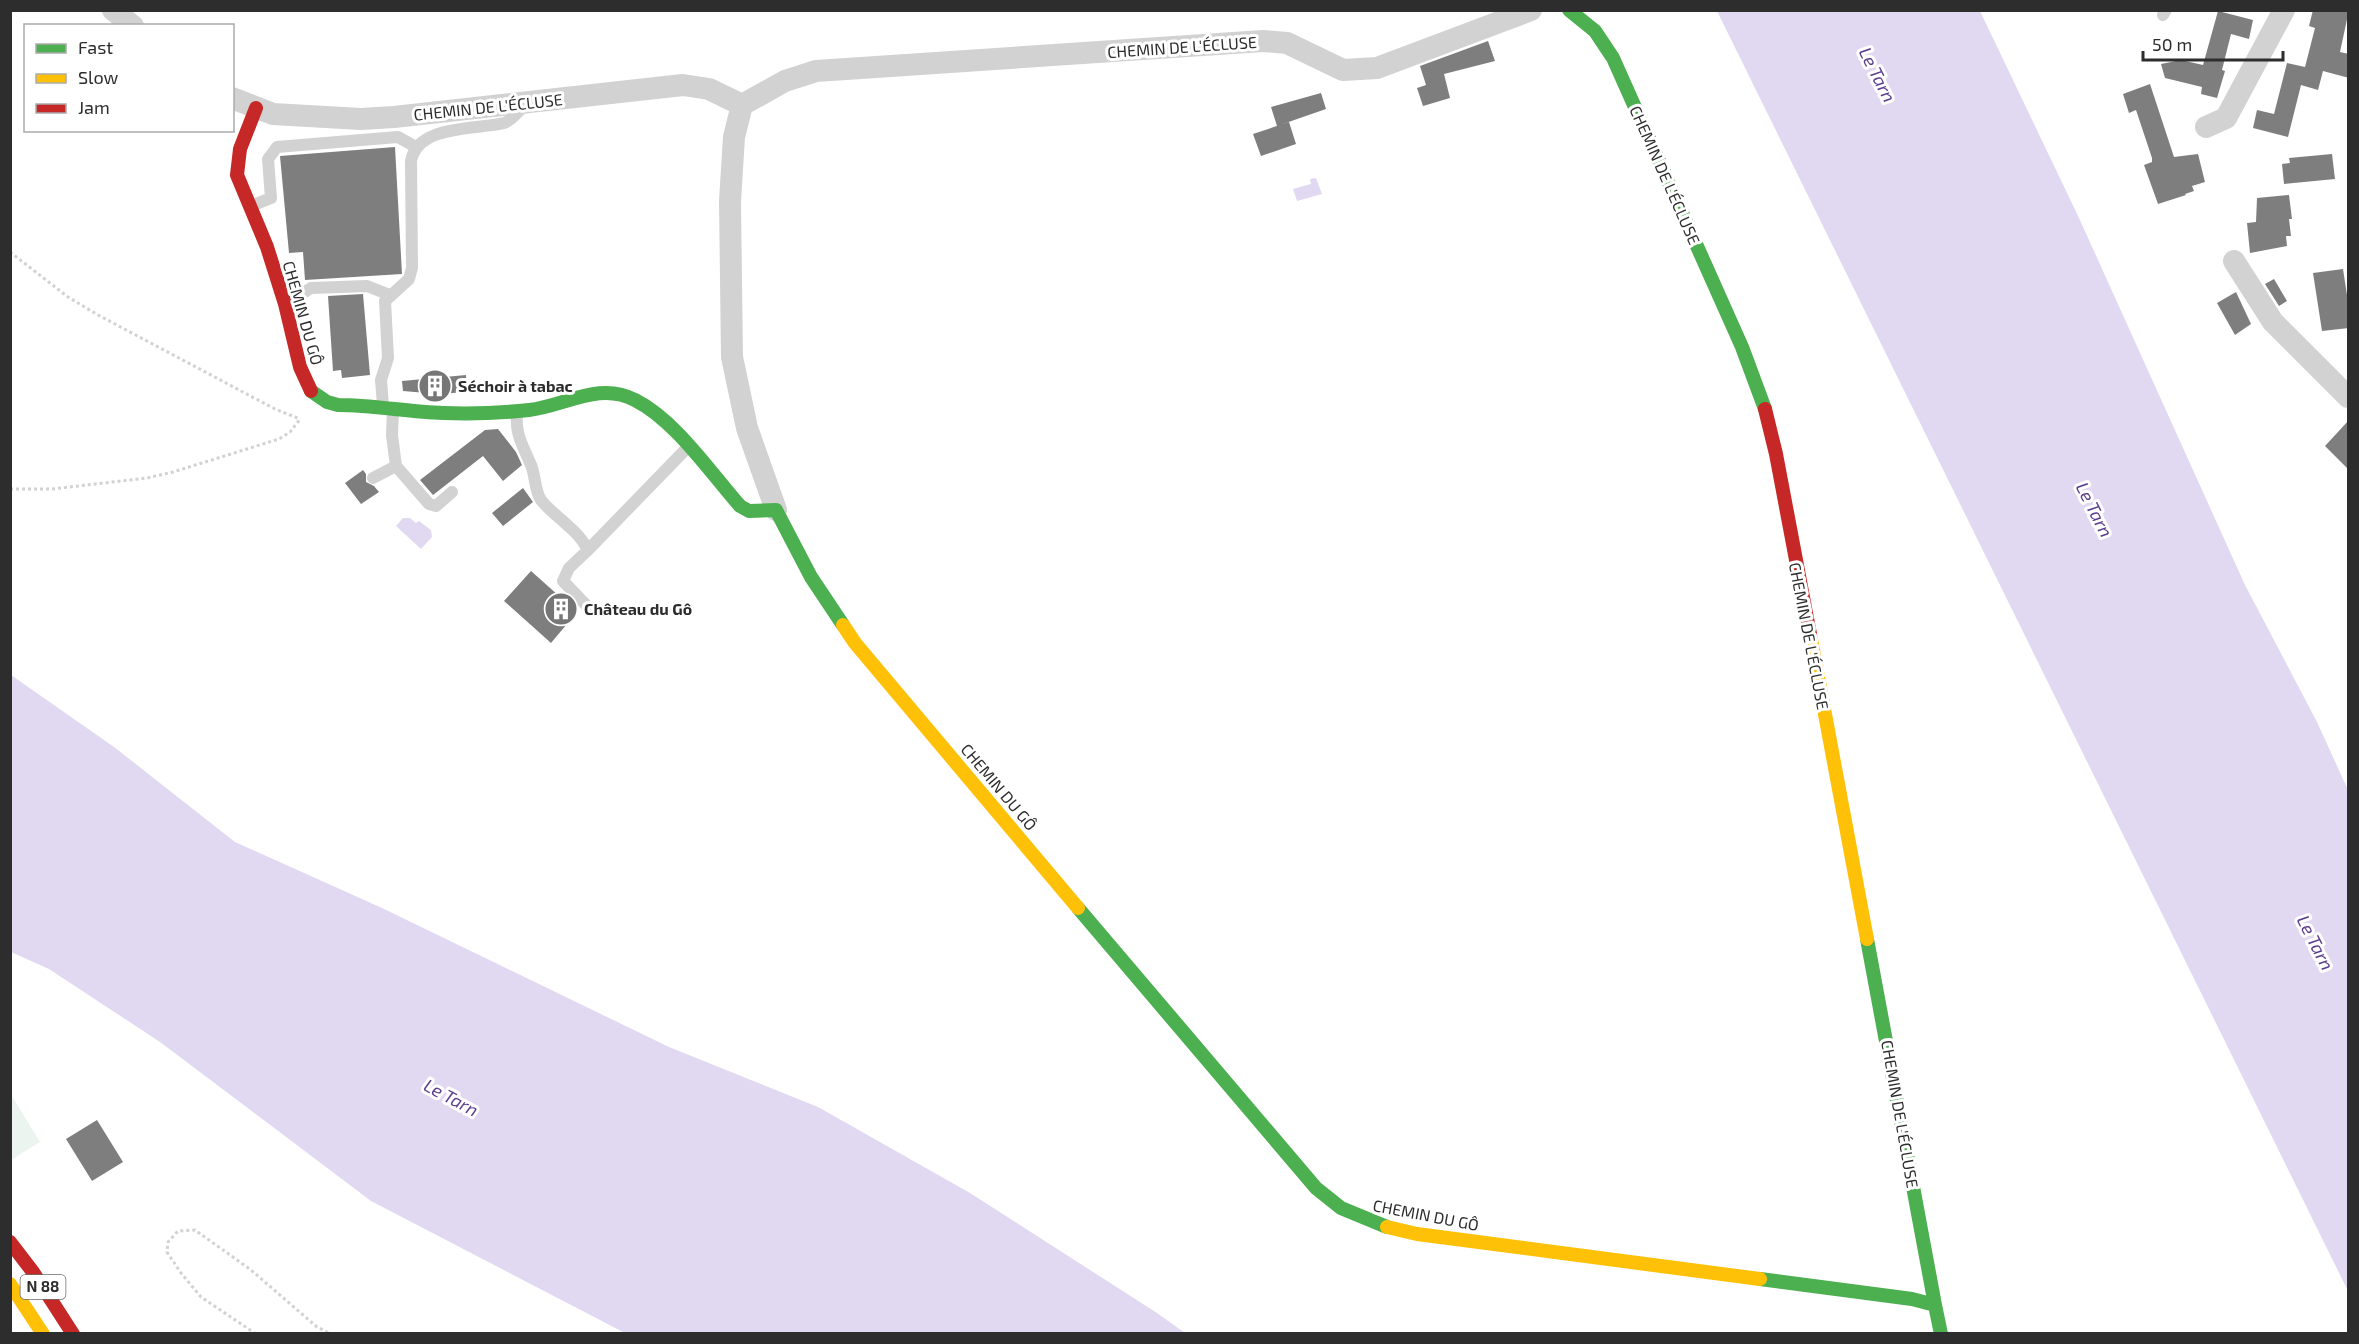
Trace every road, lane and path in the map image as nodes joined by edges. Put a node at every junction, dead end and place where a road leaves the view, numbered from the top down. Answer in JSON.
{"nodes":[{"id":1,"x":113,"y":10,"type":"edge"},
{"id":2,"x":1531,"y":10,"type":"edge"},
{"id":3,"x":1569,"y":10,"type":"edge"},
{"id":4,"x":2284,"y":10,"type":"edge"},
{"id":5,"x":130,"y":24,"type":"edge"},
{"id":6,"x":234,"y":99,"type":"edge"},
{"id":7,"x":528,"y":102,"type":"junction"},
{"id":8,"x":742,"y":105,"type":"junction"},
{"id":9,"x":256,"y":108,"type":"junction"},
{"id":10,"x":2206,"y":127,"type":"dead end"},
{"id":11,"x":416,"y":147,"type":"junction"},
{"id":12,"x":250,"y":206,"type":"junction"},
{"id":13,"x":10,"y":252,"type":"edge"},
{"id":14,"x":2234,"y":261,"type":"dead end"},
{"id":15,"x":390,"y":295,"type":"junction"},
{"id":16,"x":286,"y":308,"type":"junction"},
{"id":17,"x":311,"y":391,"type":"junction"},
{"id":18,"x":2349,"y":397,"type":"edge"},
{"id":19,"x":388,"y":408,"type":"junction"},
{"id":20,"x":517,"y":411,"type":"junction"},
{"id":21,"x":300,"y":419,"type":"junction"},
{"id":22,"x":689,"y":447,"type":"junction"},
{"id":23,"x":396,"y":466,"type":"junction"},
{"id":24,"x":373,"y":478,"type":"dead end"},
{"id":25,"x":10,"y":489,"type":"edge"},
{"id":26,"x":452,"y":492,"type":"dead end"},
{"id":27,"x":776,"y":510,"type":"junction"},
{"id":28,"x":588,"y":551,"type":"junction"},
{"id":29,"x":587,"y":606,"type":"dead end"},
{"id":30,"x":10,"y":1242,"type":"edge"},
{"id":31,"x":10,"y":1284,"type":"edge"},
{"id":32,"x":1935,"y":1305,"type":"junction"},
{"id":33,"x":43,"y":1334,"type":"edge"},
{"id":34,"x":73,"y":1334,"type":"edge"},
{"id":35,"x":256,"y":1334,"type":"edge"},
{"id":36,"x":331,"y":1334,"type":"edge"},
{"id":37,"x":1941,"y":1334,"type":"edge"}],
"edges":[{"from":1,"to":5,"type":"street"},
{"from":2,"to":8,"type":"street","name":"CHEMIN DE L'ÉCLUSE"},
{"from":3,"to":32,"type":"main road","name":"CHEMIN DE L'ÉCLUSE"},
{"from":4,"to":10,"type":"street"},
{"from":6,"to":9,"type":"street","name":"CHEMIN DE L'ÉCLUSE"},
{"from":7,"to":8,"type":"street","name":"CHEMIN DE L'ÉCLUSE"},
{"from":7,"to":9,"type":"street","name":"CHEMIN DE L'ÉCLUSE"},
{"from":7,"to":11,"type":"lane"},
{"from":8,"to":27,"type":"street"},
{"from":9,"to":12,"type":"main road","name":"CHEMIN DU GÔ"},
{"from":11,"to":12,"type":"lane"},
{"from":11,"to":15,"type":"lane"},
{"from":12,"to":16,"type":"main road","name":"CHEMIN DU GÔ"},
{"from":13,"to":21,"type":"path"},
{"from":14,"to":18,"type":"street"},
{"from":15,"to":16,"type":"lane"},
{"from":15,"to":19,"type":"lane"},
{"from":16,"to":17,"type":"main road","name":"CHEMIN DU GÔ"},
{"from":17,"to":19,"type":"main road","name":"CHEMIN DU GÔ"},
{"from":17,"to":21,"type":"path"},
{"from":19,"to":20,"type":"main road","name":"CHEMIN DU GÔ"},
{"from":19,"to":23,"type":"lane"},
{"from":20,"to":22,"type":"main road","name":"CHEMIN DU GÔ"},
{"from":20,"to":28,"type":"lane"},
{"from":21,"to":25,"type":"path"},
{"from":22,"to":27,"type":"main road","name":"CHEMIN DU GÔ"},
{"from":22,"to":28,"type":"lane"},
{"from":23,"to":24,"type":"lane"},
{"from":23,"to":26,"type":"lane"},
{"from":27,"to":32,"type":"main road","name":"CHEMIN DU GÔ"},
{"from":28,"to":29,"type":"lane"},
{"from":30,"to":34,"type":"main road","number":"N 88"},
{"from":31,"to":33,"type":"main road","number":"N 88"},
{"from":32,"to":37,"type":"main road"},
{"from":35,"to":36,"type":"path"}]}
